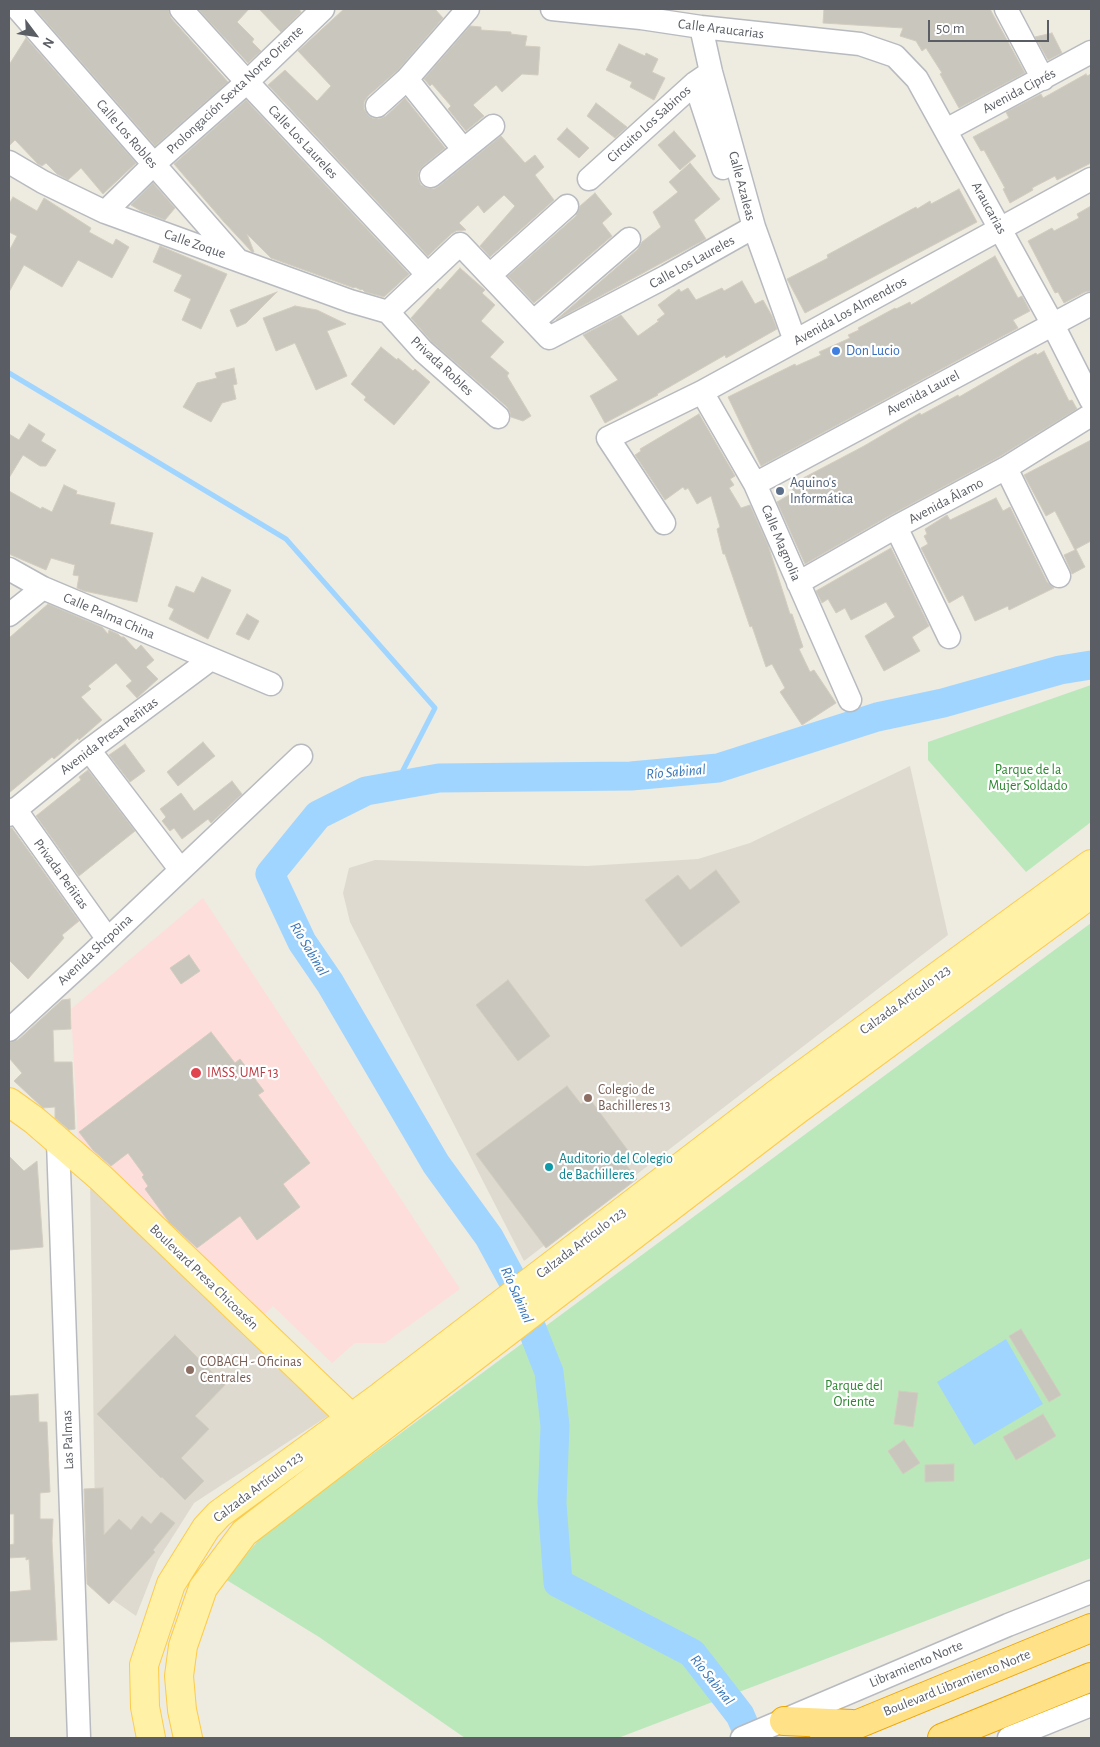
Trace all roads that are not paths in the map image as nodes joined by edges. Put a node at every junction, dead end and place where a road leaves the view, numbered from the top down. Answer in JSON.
{"nodes":[{"id":1,"x":13,"y":9,"type":"edge"},
{"id":2,"x":18,"y":9,"type":"edge"},
{"id":3,"x":181,"y":9,"type":"edge"},
{"id":4,"x":322,"y":9,"type":"edge"},
{"id":5,"x":468,"y":9,"type":"edge"},
{"id":6,"x":560,"y":9,"type":"edge"},
{"id":7,"x":1006,"y":9,"type":"edge"},
{"id":8,"x":9,"y":21,"type":"edge"},
{"id":9,"x":701,"y":27,"type":"junction"},
{"id":10,"x":860,"y":44,"type":"joint"},
{"id":11,"x":1091,"y":52,"type":"edge"},
{"id":12,"x":703,"y":77,"type":"junction"},
{"id":13,"x":1043,"y":78,"type":"junction"},
{"id":14,"x":406,"y":79,"type":"junction"},
{"id":15,"x":246,"y":82,"type":"junction"},
{"id":16,"x":377,"y":106,"type":"dead end"},
{"id":17,"x":493,"y":126,"type":"dead end"},
{"id":18,"x":946,"y":130,"type":"junction"},
{"id":19,"x":463,"y":149,"type":"junction"},
{"id":20,"x":9,"y":162,"type":"edge"},
{"id":21,"x":154,"y":164,"type":"junction"},
{"id":22,"x":431,"y":176,"type":"dead end"},
{"id":23,"x":1091,"y":179,"type":"edge"},
{"id":24,"x":589,"y":180,"type":"dead end"},
{"id":25,"x":567,"y":206,"type":"dead end"},
{"id":26,"x":105,"y":212,"type":"junction"},
{"id":27,"x":1000,"y":228,"type":"junction"},
{"id":28,"x":750,"y":229,"type":"junction"},
{"id":29,"x":629,"y":239,"type":"dead end"},
{"id":30,"x":237,"y":259,"type":"junction"},
{"id":31,"x":427,"y":274,"type":"junction"},
{"id":32,"x":490,"y":275,"type":"junction"},
{"id":33,"x":1091,"y":304,"type":"edge"},
{"id":34,"x":388,"y":312,"type":"junction"},
{"id":35,"x":534,"y":321,"type":"junction"},
{"id":36,"x":1052,"y":324,"type":"junction"},
{"id":37,"x":795,"y":341,"type":"junction"},
{"id":38,"x":702,"y":392,"type":"junction"},
{"id":39,"x":1091,"y":400,"type":"edge"},
{"id":40,"x":1091,"y":415,"type":"edge"},
{"id":41,"x":498,"y":417,"type":"dead end"},
{"id":42,"x":1006,"y":468,"type":"junction"},
{"id":43,"x":755,"y":484,"type":"junction"},
{"id":44,"x":664,"y":523,"type":"dead end"},
{"id":45,"x":896,"y":527,"type":"junction"},
{"id":46,"x":9,"y":569,"type":"edge"},
{"id":47,"x":1058,"y":576,"type":"dead end"},
{"id":48,"x":798,"y":583,"type":"junction"},
{"id":49,"x":43,"y":588,"type":"junction"},
{"id":50,"x":9,"y":615,"type":"edge"},
{"id":51,"x":949,"y":637,"type":"dead end"},
{"id":52,"x":211,"y":659,"type":"junction"},
{"id":53,"x":271,"y":684,"type":"dead end"},
{"id":54,"x":850,"y":700,"type":"dead end"},
{"id":55,"x":89,"y":750,"type":"junction"},
{"id":56,"x":301,"y":756,"type":"dead end"},
{"id":57,"x":12,"y":812,"type":"edge"},
{"id":58,"x":1091,"y":864,"type":"edge"},
{"id":59,"x":180,"y":870,"type":"junction"},
{"id":60,"x":1091,"y":894,"type":"edge"},
{"id":61,"x":107,"y":938,"type":"junction"},
{"id":62,"x":9,"y":1030,"type":"edge"},
{"id":63,"x":9,"y":1090,"type":"edge"},
{"id":64,"x":9,"y":1102,"type":"edge"},
{"id":65,"x":34,"y":1120,"type":"junction"},
{"id":66,"x":58,"y":1141,"type":"junction"},
{"id":67,"x":554,"y":1280,"type":"junction"},
{"id":68,"x":498,"y":1323,"type":"junction"},
{"id":69,"x":352,"y":1417,"type":"junction"},
{"id":70,"x":370,"y":1437,"type":"junction"},
{"id":71,"x":203,"y":1588,"type":"junction"},
{"id":72,"x":1091,"y":1592,"type":"edge"},
{"id":73,"x":1091,"y":1628,"type":"edge"},
{"id":74,"x":1091,"y":1677,"type":"edge"},
{"id":75,"x":1091,"y":1705,"type":"edge"},
{"id":76,"x":779,"y":1723,"type":"junction"},
{"id":77,"x":858,"y":1724,"type":"junction"},
{"id":78,"x":79,"y":1738,"type":"edge"},
{"id":79,"x":151,"y":1738,"type":"edge"},
{"id":80,"x":170,"y":1738,"type":"edge"},
{"id":81,"x":188,"y":1738,"type":"edge"},
{"id":82,"x":742,"y":1738,"type":"edge"},
{"id":83,"x":824,"y":1738,"type":"edge"},
{"id":84,"x":942,"y":1738,"type":"edge"},
{"id":85,"x":1009,"y":1738,"type":"edge"}],
"edges":[{"from":1,"to":8,"type":"street"},
{"from":2,"to":21,"type":"street","name":"Calle Los Robles"},
{"from":3,"to":15,"type":"street","name":"Calle Los Laureles"},
{"from":4,"to":15,"type":"street","name":"Prolongación Sexta Norte Oriente"},
{"from":5,"to":14,"type":"street"},
{"from":6,"to":9,"type":"street","name":"Calle Araucarias"},
{"from":7,"to":13,"type":"street"},
{"from":9,"to":10,"type":"street","name":"Calle Araucarias"},
{"from":9,"to":12,"type":"street","name":"Calle Azaleas"},
{"from":10,"to":18,"type":"street","name":"Araucarias"},
{"from":11,"to":13,"type":"street","name":"Avenida Ciprés"},
{"from":12,"to":24,"type":"street","name":"Circuito Los Sabinos"},
{"from":12,"to":28,"type":"street","name":"Calle Azaleas"},
{"from":13,"to":18,"type":"street","name":"Avenida Ciprés"},
{"from":14,"to":16,"type":"street"},
{"from":14,"to":19,"type":"street"},
{"from":15,"to":21,"type":"street","name":"Prolongación Sexta Norte Oriente"},
{"from":15,"to":31,"type":"street","name":"Calle Los Laureles"},
{"from":17,"to":19,"type":"street"},
{"from":18,"to":27,"type":"street","name":"Araucarias"},
{"from":19,"to":22,"type":"street"},
{"from":20,"to":26,"type":"street","name":"Calle Zoque"},
{"from":21,"to":26,"type":"street","name":"Prolongación Sexta Norte Oriente"},
{"from":21,"to":30,"type":"street","name":"Calle Los Robles"},
{"from":23,"to":27,"type":"street","name":"Avenida Los Almendros"},
{"from":25,"to":32,"type":"street"},
{"from":26,"to":30,"type":"street","name":"Calle Zoque"},
{"from":27,"to":36,"type":"street","name":"Araucarias"},
{"from":27,"to":37,"type":"street","name":"Avenida Los Almendros"},
{"from":28,"to":35,"type":"street","name":"Calle Los Laureles"},
{"from":28,"to":37,"type":"street","name":"Calle Azaleas"},
{"from":29,"to":35,"type":"street"},
{"from":30,"to":34,"type":"street","name":"Calle Zoque"},
{"from":31,"to":32,"type":"street"},
{"from":31,"to":34,"type":"street"},
{"from":32,"to":35,"type":"street"},
{"from":33,"to":36,"type":"street","name":"Avenida Laurel"},
{"from":34,"to":41,"type":"street","name":"Privada Robles"},
{"from":36,"to":39,"type":"street","name":"Araucarias"},
{"from":36,"to":43,"type":"street","name":"Avenida Laurel"},
{"from":37,"to":38,"type":"street","name":"Avenida Los Almendros"},
{"from":38,"to":43,"type":"street","name":"Calle Magnolia"},
{"from":38,"to":44,"type":"street","name":"Avenida Los Almendros"},
{"from":40,"to":42,"type":"street","name":"Avenida Álamo"},
{"from":42,"to":45,"type":"street","name":"Avenida Álamo"},
{"from":42,"to":47,"type":"street"},
{"from":43,"to":48,"type":"street","name":"Calle Magnolia"},
{"from":45,"to":48,"type":"street","name":"Avenida Álamo"},
{"from":45,"to":51,"type":"street"},
{"from":46,"to":49,"type":"street","name":"Calle Palma China"},
{"from":48,"to":54,"type":"street","name":"Calle Magnolia"},
{"from":49,"to":50,"type":"street"},
{"from":49,"to":52,"type":"street","name":"Calle Palma China"},
{"from":52,"to":53,"type":"street","name":"Calle Palma China"},
{"from":52,"to":55,"type":"street","name":"Avenida Presa Peñitas"},
{"from":55,"to":57,"type":"street","name":"Avenida Presa Peñitas"},
{"from":55,"to":59,"type":"street"},
{"from":56,"to":59,"type":"street","name":"Avenida Shcpoina"},
{"from":57,"to":61,"type":"street","name":"Privada Peñitas"},
{"from":58,"to":67,"type":"main road","name":"Calzada Artículo 123"},
{"from":59,"to":61,"type":"street","name":"Avenida Shcpoina"},
{"from":60,"to":67,"type":"main road","name":"Calzada Artículo 123"},
{"from":61,"to":62,"type":"street","name":"Avenida Shcpoina"},
{"from":63,"to":65,"type":"main road","name":"Boulevard Presa Chicoasén"},
{"from":64,"to":65,"type":"main road","name":"Boulevard Presa Chicoasén"},
{"from":65,"to":66,"type":"main road","name":"Boulevard Presa Chicoasén"},
{"from":66,"to":69,"type":"main road","name":"Boulevard Presa Chicoasén"},
{"from":66,"to":78,"type":"street","name":"Las Palmas"},
{"from":67,"to":68,"type":"main road","name":"Calzada Artículo 123"},
{"from":68,"to":69,"type":"main road","name":"Calzada Artículo 123"},
{"from":68,"to":70,"type":"main road","name":"Calzada Artículo 123"},
{"from":69,"to":70,"type":"main road","name":"Boulevard Presa Chicoasén"},
{"from":69,"to":79,"type":"main road","name":"Calzada Artículo 123"},
{"from":70,"to":71,"type":"main road","name":"Calzada Artículo 123"},
{"from":71,"to":80,"type":"main road"},
{"from":71,"to":81,"type":"main road","name":"Calzada Artículo 123"},
{"from":72,"to":76,"type":"street","name":"Libramiento Norte"},
{"from":73,"to":77,"type":"highway","name":"Boulevard Libramiento Norte"},
{"from":74,"to":84,"type":"highway"},
{"from":75,"to":85,"type":"street"},
{"from":76,"to":77,"type":"highway"},
{"from":76,"to":82,"type":"street","name":"Libramiento Norte"},
{"from":77,"to":83,"type":"highway","name":"Boulevard Libramiento Norte"}]}
